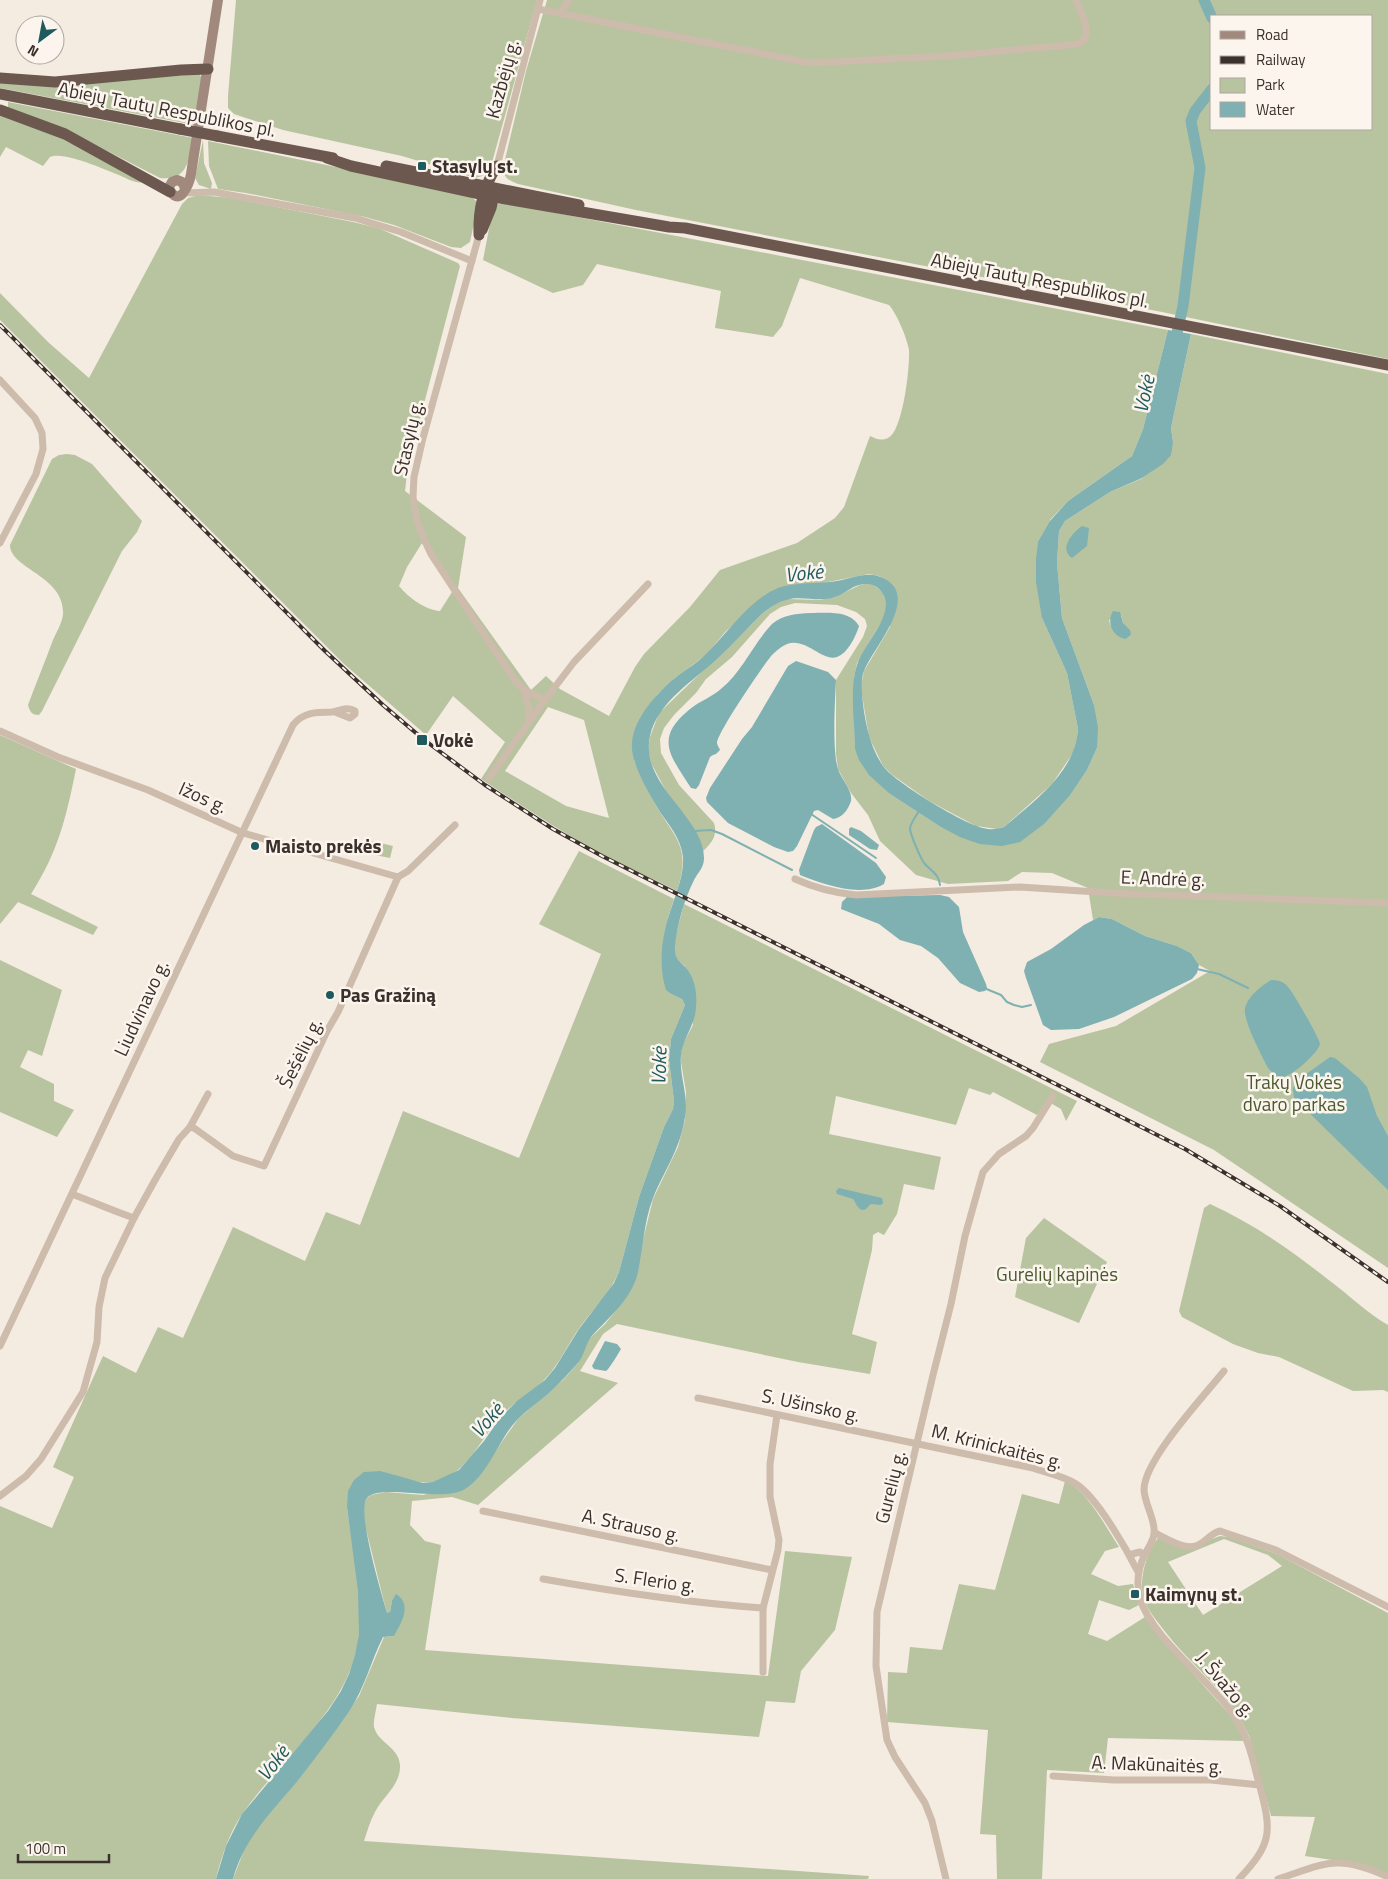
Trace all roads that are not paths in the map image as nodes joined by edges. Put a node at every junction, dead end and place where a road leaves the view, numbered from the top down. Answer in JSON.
{"nodes":[{"id":1,"x":218,"y":0,"type":"edge"},
{"id":2,"x":540,"y":0,"type":"edge"},
{"id":3,"x":569,"y":0,"type":"edge"},
{"id":4,"x":1076,"y":0,"type":"edge"},
{"id":5,"x":538,"y":9,"type":"junction"},
{"id":6,"x":560,"y":13,"type":"junction"},
{"id":7,"x":208,"y":69,"type":"junction"},
{"id":8,"x":0,"y":78,"type":"edge"},
{"id":9,"x":0,"y":94,"type":"edge"},
{"id":10,"x":0,"y":110,"type":"edge"},
{"id":11,"x":497,"y":166,"type":"joint"},
{"id":12,"x":183,"y":186,"type":"junction"},
{"id":13,"x":490,"y":191,"type":"junction"},
{"id":14,"x":170,"y":192,"type":"joint"},
{"id":15,"x":479,"y":235,"type":"joint"},
{"id":16,"x":472,"y":261,"type":"junction"},
{"id":17,"x":1388,"y":365,"type":"edge"},
{"id":18,"x":0,"y":380,"type":"edge"},
{"id":19,"x":0,"y":544,"type":"edge"},
{"id":20,"x":648,"y":584,"type":"dead end"},
{"id":21,"x":524,"y":690,"type":"junction"},
{"id":22,"x":545,"y":700,"type":"junction"},
{"id":23,"x":335,"y":712,"type":"dead end"},
{"id":24,"x":529,"y":722,"type":"junction"},
{"id":25,"x":0,"y":731,"type":"edge"},
{"id":26,"x":490,"y":778,"type":"dead end"},
{"id":27,"x":455,"y":825,"type":"dead end"},
{"id":28,"x":243,"y":833,"type":"junction"},
{"id":29,"x":398,"y":877,"type":"junction"},
{"id":30,"x":795,"y":879,"type":"dead end"},
{"id":31,"x":1388,"y":904,"type":"edge"},
{"id":32,"x":208,"y":1094,"type":"dead end"},
{"id":33,"x":1053,"y":1096,"type":"dead end"},
{"id":34,"x":190,"y":1127,"type":"junction"},
{"id":35,"x":72,"y":1194,"type":"junction"},
{"id":36,"x":134,"y":1218,"type":"junction"},
{"id":37,"x":0,"y":1346,"type":"edge"},
{"id":38,"x":1224,"y":1371,"type":"dead end"},
{"id":39,"x":698,"y":1398,"type":"dead end"},
{"id":40,"x":777,"y":1415,"type":"junction"},
{"id":41,"x":918,"y":1443,"type":"junction"},
{"id":42,"x":0,"y":1496,"type":"edge"},
{"id":43,"x":483,"y":1511,"type":"dead end"},
{"id":44,"x":1109,"y":1523,"type":"joint"},
{"id":45,"x":1155,"y":1533,"type":"junction"},
{"id":46,"x":1144,"y":1556,"type":"junction"},
{"id":47,"x":1131,"y":1557,"type":"junction"},
{"id":48,"x":772,"y":1570,"type":"junction"},
{"id":49,"x":1138,"y":1572,"type":"junction"},
{"id":50,"x":544,"y":1579,"type":"dead end"},
{"id":51,"x":1388,"y":1607,"type":"edge"},
{"id":52,"x":763,"y":1608,"type":"junction"},
{"id":53,"x":763,"y":1672,"type":"dead end"},
{"id":54,"x":1053,"y":1776,"type":"dead end"},
{"id":55,"x":1260,"y":1785,"type":"junction"},
{"id":56,"x":1388,"y":1877,"type":"edge"},
{"id":57,"x":946,"y":1879,"type":"edge"},
{"id":58,"x":1239,"y":1879,"type":"edge"},
{"id":59,"x":1278,"y":1879,"type":"edge"}],
"edges":[{"from":1,"to":7,"type":"main road"},
{"from":2,"to":5,"type":"street","name":"Kazbėjų g."},
{"from":3,"to":6,"type":"street"},
{"from":4,"to":6,"type":"street"},
{"from":5,"to":6,"type":"street"},
{"from":5,"to":11,"type":"street","name":"Kazbėjų g."},
{"from":7,"to":8,"type":"highway"},
{"from":7,"to":12,"type":"main road"},
{"from":9,"to":13,"type":"highway","name":"Abiejų Tautų Respublikos pl.","bridge":true},
{"from":10,"to":14,"type":"highway"},
{"from":11,"to":13,"type":"highway"},
{"from":12,"to":14,"type":"main road"},
{"from":12,"to":16,"type":"street"},
{"from":13,"to":15,"type":"highway"},
{"from":13,"to":17,"type":"highway","name":"Abiejų Tautų Respublikos pl."},
{"from":15,"to":16,"type":"street","name":"Stasylų g."},
{"from":16,"to":21,"type":"street","name":"Stasylų g."},
{"from":18,"to":19,"type":"street"},
{"from":20,"to":22,"type":"street"},
{"from":21,"to":22,"type":"street","name":"Stasylų g."},
{"from":21,"to":24,"type":"street"},
{"from":22,"to":24,"type":"street"},
{"from":23,"to":28,"type":"street","name":"Liudvinavo g."},
{"from":24,"to":26,"type":"street"},
{"from":25,"to":28,"type":"street","name":"Ižos g."},
{"from":27,"to":29,"type":"street"},
{"from":28,"to":29,"type":"street","name":"Ižos g."},
{"from":28,"to":35,"type":"street","name":"Liudvinavo g."},
{"from":29,"to":34,"type":"street","name":"Šešėlių g."},
{"from":30,"to":31,"type":"street","name":"E. Andrė g."},
{"from":32,"to":34,"type":"street"},
{"from":33,"to":41,"type":"street","name":"Gurelių g."},
{"from":34,"to":36,"type":"street"},
{"from":35,"to":36,"type":"street"},
{"from":35,"to":37,"type":"street","name":"Liudvinavo g."},
{"from":36,"to":42,"type":"street"},
{"from":38,"to":45,"type":"street"},
{"from":39,"to":40,"type":"street","name":"S. Ušinsko g."},
{"from":40,"to":41,"type":"street","name":"S. Ušinsko g."},
{"from":40,"to":48,"type":"street"},
{"from":41,"to":44,"type":"street","name":"M. Krinickaitės g."},
{"from":41,"to":57,"type":"street","name":"Gurelių g."},
{"from":43,"to":48,"type":"street","name":"A. Strauso g."},
{"from":44,"to":47,"type":"street","name":"J. Švažo g."},
{"from":45,"to":46,"type":"street","name":"J. Švažo g."},
{"from":45,"to":51,"type":"street"},
{"from":46,"to":47,"type":"street"},
{"from":46,"to":49,"type":"street","name":"J. Švažo g."},
{"from":47,"to":49,"type":"street","name":"J. Švažo g."},
{"from":48,"to":52,"type":"street"},
{"from":49,"to":55,"type":"street","name":"J. Švažo g."},
{"from":50,"to":52,"type":"street","name":"S. Flerio g."},
{"from":52,"to":53,"type":"street"},
{"from":54,"to":55,"type":"street","name":"A. Makūnaitės g."},
{"from":55,"to":58,"type":"street","name":"J. Švažo g."},
{"from":56,"to":59,"type":"street"}]}
